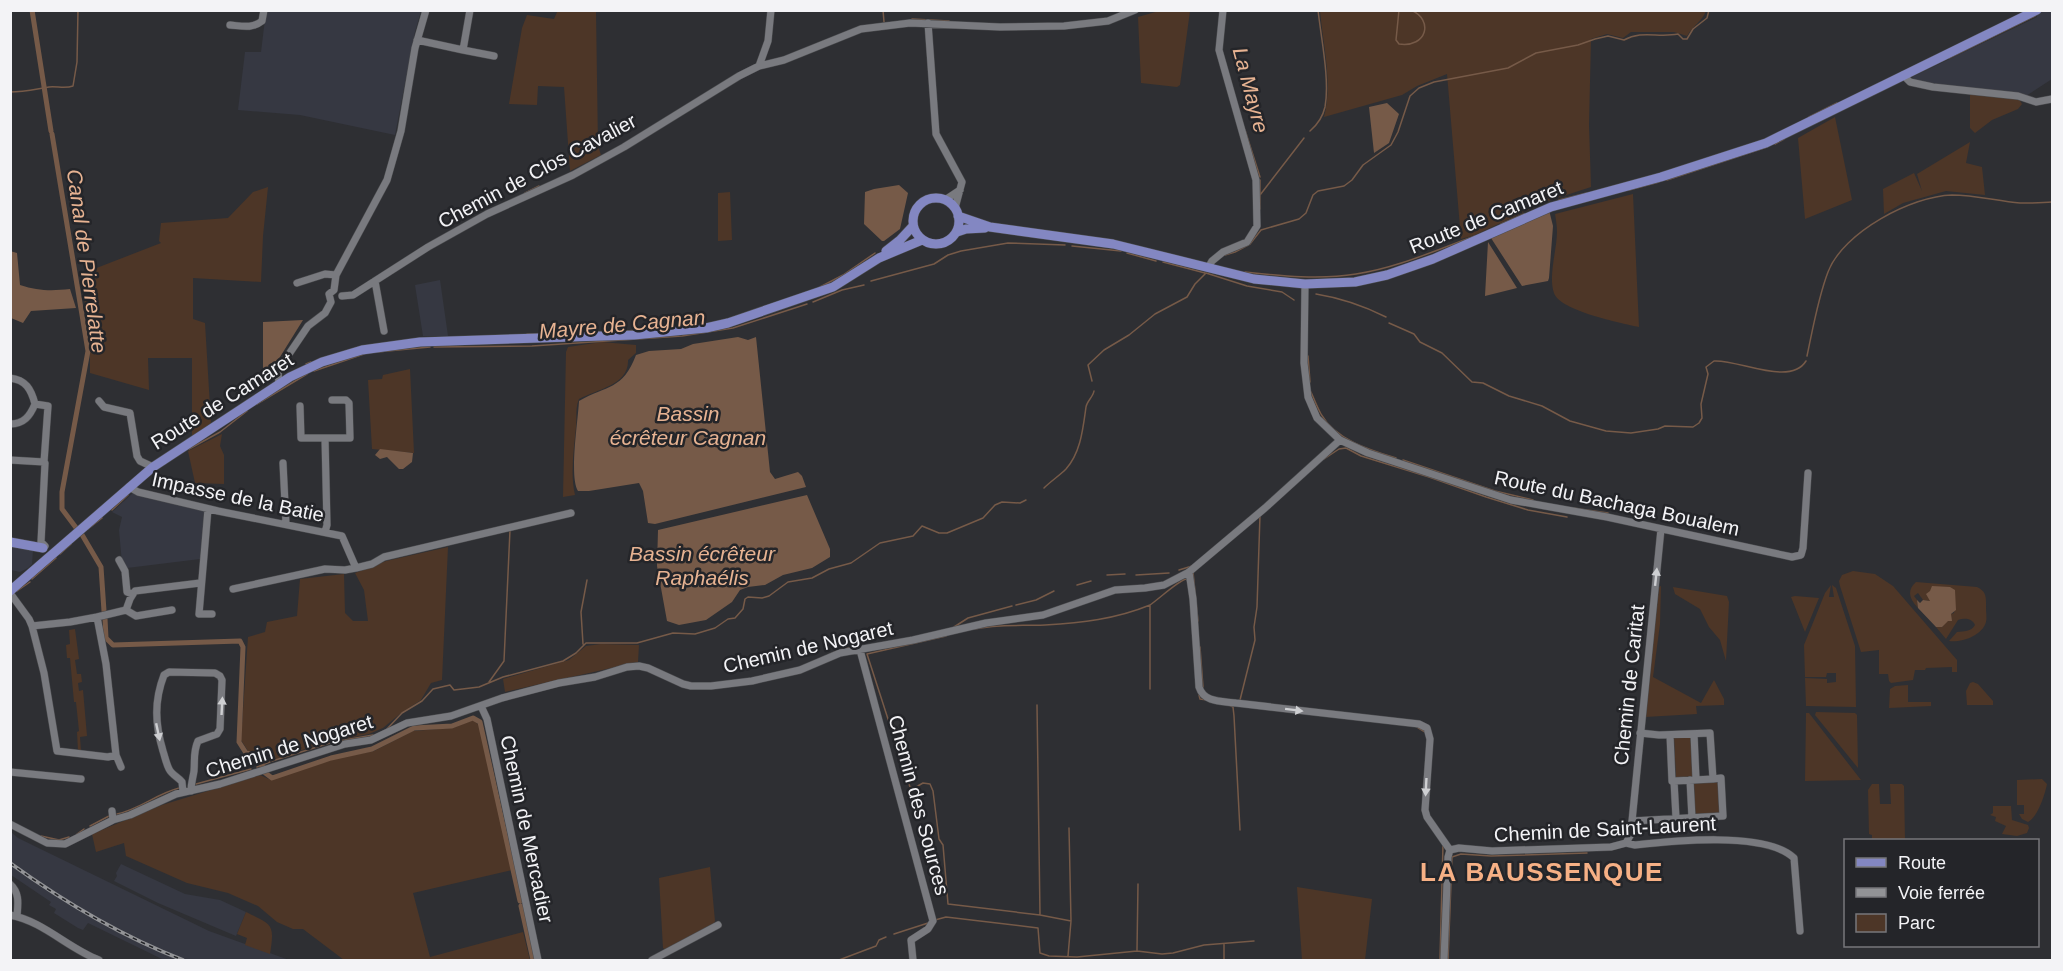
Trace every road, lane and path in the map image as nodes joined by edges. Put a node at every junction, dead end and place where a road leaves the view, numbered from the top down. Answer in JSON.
{"nodes":[{"id":1,"x":264,"y":10,"type":"edge"},
{"id":2,"x":426,"y":10,"type":"edge"},
{"id":3,"x":470,"y":10,"type":"edge"},
{"id":4,"x":771,"y":10,"type":"edge"},
{"id":5,"x":1135,"y":10,"type":"edge"},
{"id":6,"x":1223,"y":10,"type":"edge"},
{"id":7,"x":2037,"y":10,"type":"edge"},
{"id":8,"x":928,"y":23,"type":"junction"},
{"id":9,"x":230,"y":25,"type":"dead end"},
{"id":10,"x":417,"y":40,"type":"junction"},
{"id":11,"x":463,"y":50,"type":"junction"},
{"id":12,"x":494,"y":56,"type":"dead end"},
{"id":13,"x":759,"y":66,"type":"junction"},
{"id":14,"x":1903,"y":75,"type":"junction"},
{"id":15,"x":2052,"y":99,"type":"edge"},
{"id":16,"x":962,"y":188,"type":"junction"},
{"id":17,"x":945,"y":200,"type":"junction"},
{"id":18,"x":957,"y":212,"type":"junction"},
{"id":19,"x":913,"y":226,"type":"junction"},
{"id":20,"x":990,"y":227,"type":"junction"},
{"id":21,"x":957,"y":232,"type":"junction"},
{"id":22,"x":922,"y":240,"type":"junction"},
{"id":23,"x":879,"y":258,"type":"junction"},
{"id":24,"x":1214,"y":270,"type":"junction"},
{"id":25,"x":336,"y":274,"type":"junction"},
{"id":26,"x":375,"y":281,"type":"junction"},
{"id":27,"x":297,"y":283,"type":"dead end"},
{"id":28,"x":1305,"y":284,"type":"junction"},
{"id":29,"x":334,"y":290,"type":"junction"},
{"id":30,"x":342,"y":296,"type":"junction"},
{"id":31,"x":332,"y":302,"type":"junction"},
{"id":32,"x":384,"y":331,"type":"dead end"},
{"id":33,"x":10,"y":378,"type":"edge"},
{"id":34,"x":279,"y":384,"type":"junction"},
{"id":35,"x":332,"y":400,"type":"dead end"},
{"id":36,"x":99,"y":401,"type":"dead end"},
{"id":37,"x":34,"y":404,"type":"junction"},
{"id":38,"x":300,"y":406,"type":"dead end"},
{"id":39,"x":10,"y":424,"type":"edge"},
{"id":40,"x":325,"y":438,"type":"junction"},
{"id":41,"x":1340,"y":440,"type":"junction"},
{"id":42,"x":10,"y":460,"type":"edge"},
{"id":43,"x":44,"y":462,"type":"junction"},
{"id":44,"x":283,"y":463,"type":"dead end"},
{"id":45,"x":153,"y":467,"type":"junction"},
{"id":46,"x":1808,"y":473,"type":"dead end"},
{"id":47,"x":129,"y":487,"type":"junction"},
{"id":48,"x":208,"y":509,"type":"junction"},
{"id":49,"x":571,"y":513,"type":"dead end"},
{"id":50,"x":286,"y":524,"type":"junction"},
{"id":51,"x":1661,"y":529,"type":"junction"},
{"id":52,"x":325,"y":532,"type":"junction"},
{"id":53,"x":10,"y":542,"type":"edge"},
{"id":54,"x":47,"y":552,"type":"junction"},
{"id":55,"x":119,"y":560,"type":"dead end"},
{"id":56,"x":356,"y":568,"type":"junction"},
{"id":57,"x":1189,"y":572,"type":"junction"},
{"id":58,"x":200,"y":586,"type":"junction"},
{"id":59,"x":233,"y":589,"type":"dead end"},
{"id":60,"x":10,"y":592,"type":"edge"},
{"id":61,"x":132,"y":594,"type":"junction"},
{"id":62,"x":126,"y":610,"type":"junction"},
{"id":63,"x":172,"y":610,"type":"dead end"},
{"id":64,"x":212,"y":614,"type":"dead end"},
{"id":65,"x":97,"y":617,"type":"junction"},
{"id":66,"x":32,"y":626,"type":"junction"},
{"id":67,"x":860,"y":650,"type":"junction"},
{"id":68,"x":481,"y":705,"type":"junction"},
{"id":69,"x":1640,"y":733,"type":"junction"},
{"id":70,"x":1694,"y":734,"type":"junction"},
{"id":71,"x":1670,"y":735,"type":"junction"},
{"id":72,"x":116,"y":755,"type":"junction"},
{"id":73,"x":121,"y":767,"type":"dead end"},
{"id":74,"x":10,"y":772,"type":"edge"},
{"id":75,"x":81,"y":779,"type":"dead end"},
{"id":76,"x":1713,"y":779,"type":"junction"},
{"id":77,"x":1693,"y":780,"type":"junction"},
{"id":78,"x":1674,"y":781,"type":"junction"},
{"id":79,"x":191,"y":791,"type":"junction"},
{"id":80,"x":183,"y":792,"type":"junction"},
{"id":81,"x":112,"y":811,"type":"dead end"},
{"id":82,"x":1692,"y":818,"type":"junction"},
{"id":83,"x":1676,"y":819,"type":"junction"},
{"id":84,"x":113,"y":820,"type":"junction"},
{"id":85,"x":1632,"y":820,"type":"junction"},
{"id":86,"x":10,"y":824,"type":"edge"},
{"id":87,"x":1626,"y":843,"type":"junction"},
{"id":88,"x":1450,"y":850,"type":"junction"},
{"id":89,"x":10,"y":884,"type":"edge"},
{"id":90,"x":14,"y":916,"type":"edge"},
{"id":91,"x":718,"y":925,"type":"dead end"},
{"id":92,"x":1800,"y":931,"type":"dead end"},
{"id":93,"x":96,"y":960,"type":"edge"},
{"id":94,"x":538,"y":960,"type":"edge"},
{"id":95,"x":652,"y":960,"type":"edge"},
{"id":96,"x":913,"y":960,"type":"edge"},
{"id":97,"x":1444,"y":960,"type":"edge"}],
"edges":[{"from":1,"to":9,"type":"street"},
{"from":2,"to":10,"type":"street"},
{"from":3,"to":11,"type":"street"},
{"from":4,"to":13,"type":"street"},
{"from":5,"to":8,"type":"street","name":"Chemin de Clos Cavalier"},
{"from":6,"to":24,"type":"street"},
{"from":7,"to":14,"type":"main road","name":"Route de Camaret"},
{"from":8,"to":13,"type":"street","name":"Chemin de Clos Cavalier"},
{"from":8,"to":16,"type":"street"},
{"from":10,"to":11,"type":"street"},
{"from":10,"to":25,"type":"street"},
{"from":11,"to":12,"type":"street"},
{"from":13,"to":26,"type":"street","name":"Chemin de Clos Cavalier"},
{"from":14,"to":15,"type":"street"},
{"from":14,"to":28,"type":"main road","name":"Route de Camaret"},
{"from":16,"to":17,"type":"street"},
{"from":16,"to":18,"type":"street"},
{"from":17,"to":18,"type":"main road","name":"Route de Camaret"},
{"from":17,"to":19,"type":"main road","name":"Route de Camaret"},
{"from":18,"to":20,"type":"main road","name":"Route de Camaret"},
{"from":18,"to":21,"type":"main road"},
{"from":19,"to":22,"type":"main road"},
{"from":19,"to":23,"type":"main road","name":"Route de Camaret"},
{"from":20,"to":21,"type":"main road","name":"Route de Camaret"},
{"from":20,"to":24,"type":"main road","name":"Route de Camaret"},
{"from":21,"to":22,"type":"main road","name":"Route de Camaret"},
{"from":22,"to":23,"type":"main road","name":"Route de Camaret"},
{"from":23,"to":34,"type":"main road","name":"Route de Camaret"},
{"from":24,"to":28,"type":"main road","name":"Route de Camaret"},
{"from":25,"to":27,"type":"street"},
{"from":25,"to":29,"type":"street"},
{"from":26,"to":30,"type":"street","name":"Chemin de Clos Cavalier"},
{"from":26,"to":32,"type":"street"},
{"from":28,"to":41,"type":"street","name":"Route du Bachaga Boualem"},
{"from":29,"to":30,"type":"street"},
{"from":29,"to":31,"type":"street"},
{"from":30,"to":31,"type":"street"},
{"from":31,"to":34,"type":"street"},
{"from":33,"to":37,"type":"street"},
{"from":34,"to":45,"type":"main road","name":"Route de Camaret"},
{"from":35,"to":40,"type":"street"},
{"from":36,"to":45,"type":"street"},
{"from":37,"to":39,"type":"street"},
{"from":37,"to":43,"type":"street"},
{"from":38,"to":40,"type":"street"},
{"from":40,"to":52,"type":"street"},
{"from":41,"to":51,"type":"street","name":"Route du Bachaga Boualem"},
{"from":41,"to":57,"type":"street","name":"Chemin de Nogaret"},
{"from":42,"to":43,"type":"street"},
{"from":43,"to":54,"type":"street"},
{"from":44,"to":50,"type":"street"},
{"from":45,"to":47,"type":"main road","name":"Route de Camaret"},
{"from":46,"to":51,"type":"street","name":"Route du Bachaga Boualem"},
{"from":47,"to":48,"type":"street","name":"Impasse de la Batie"},
{"from":47,"to":54,"type":"main road","name":"Route de Camaret"},
{"from":48,"to":50,"type":"street","name":"Impasse de la Batie"},
{"from":48,"to":58,"type":"street"},
{"from":49,"to":56,"type":"street"},
{"from":50,"to":52,"type":"street","name":"Impasse de la Batie"},
{"from":69,"to":51,"type":"street","name":"Chemin de Caritat","one_way":true},
{"from":52,"to":56,"type":"street","name":"Impasse de la Batie"},
{"from":53,"to":54,"type":"main road"},
{"from":54,"to":60,"type":"main road","name":"Route de Camaret"},
{"from":55,"to":61,"type":"street"},
{"from":56,"to":59,"type":"street"},
{"from":57,"to":67,"type":"street","name":"Chemin de Nogaret"},
{"from":57,"to":88,"type":"street","one_way":true},
{"from":58,"to":61,"type":"street"},
{"from":58,"to":64,"type":"street"},
{"from":60,"to":66,"type":"street"},
{"from":61,"to":62,"type":"street"},
{"from":62,"to":63,"type":"street"},
{"from":62,"to":65,"type":"street"},
{"from":65,"to":66,"type":"street"},
{"from":65,"to":72,"type":"street"},
{"from":66,"to":72,"type":"street"},
{"from":67,"to":68,"type":"street","name":"Chemin de Nogaret"},
{"from":67,"to":96,"type":"street","name":"Chemin des Sources"},
{"from":68,"to":79,"type":"street","name":"Chemin de Nogaret"},
{"from":68,"to":94,"type":"street","name":"Chemin de Mercadier"},
{"from":69,"to":71,"type":"street"},
{"from":69,"to":85,"type":"street","name":"Chemin de Caritat"},
{"from":70,"to":71,"type":"street"},
{"from":70,"to":76,"type":"street"},
{"from":70,"to":77,"type":"street"},
{"from":71,"to":78,"type":"street"},
{"from":72,"to":73,"type":"street"},
{"from":74,"to":75,"type":"street"},
{"from":76,"to":77,"type":"street"},
{"from":76,"to":82,"type":"street"},
{"from":77,"to":78,"type":"street"},
{"from":77,"to":82,"type":"street"},
{"from":78,"to":83,"type":"street"},
{"from":79,"to":80,"type":"street","name":"Chemin de Nogaret"},
{"from":79,"to":80,"type":"street","one_way":true},
{"from":80,"to":84,"type":"street","name":"Chemin de Nogaret"},
{"from":81,"to":84,"type":"street"},
{"from":82,"to":83,"type":"street"},
{"from":83,"to":85,"type":"street"},
{"from":84,"to":86,"type":"street","name":"Chemin de Nogaret"},
{"from":85,"to":87,"type":"street","name":"Chemin de Caritat"},
{"from":87,"to":88,"type":"street","name":"Chemin de Saint-Laurent"},
{"from":87,"to":92,"type":"street","name":"Chemin de Saint-Laurent"},
{"from":88,"to":97,"type":"street"},
{"from":89,"to":90,"type":"street"},
{"from":90,"to":93,"type":"street"},
{"from":91,"to":95,"type":"street"}]}
